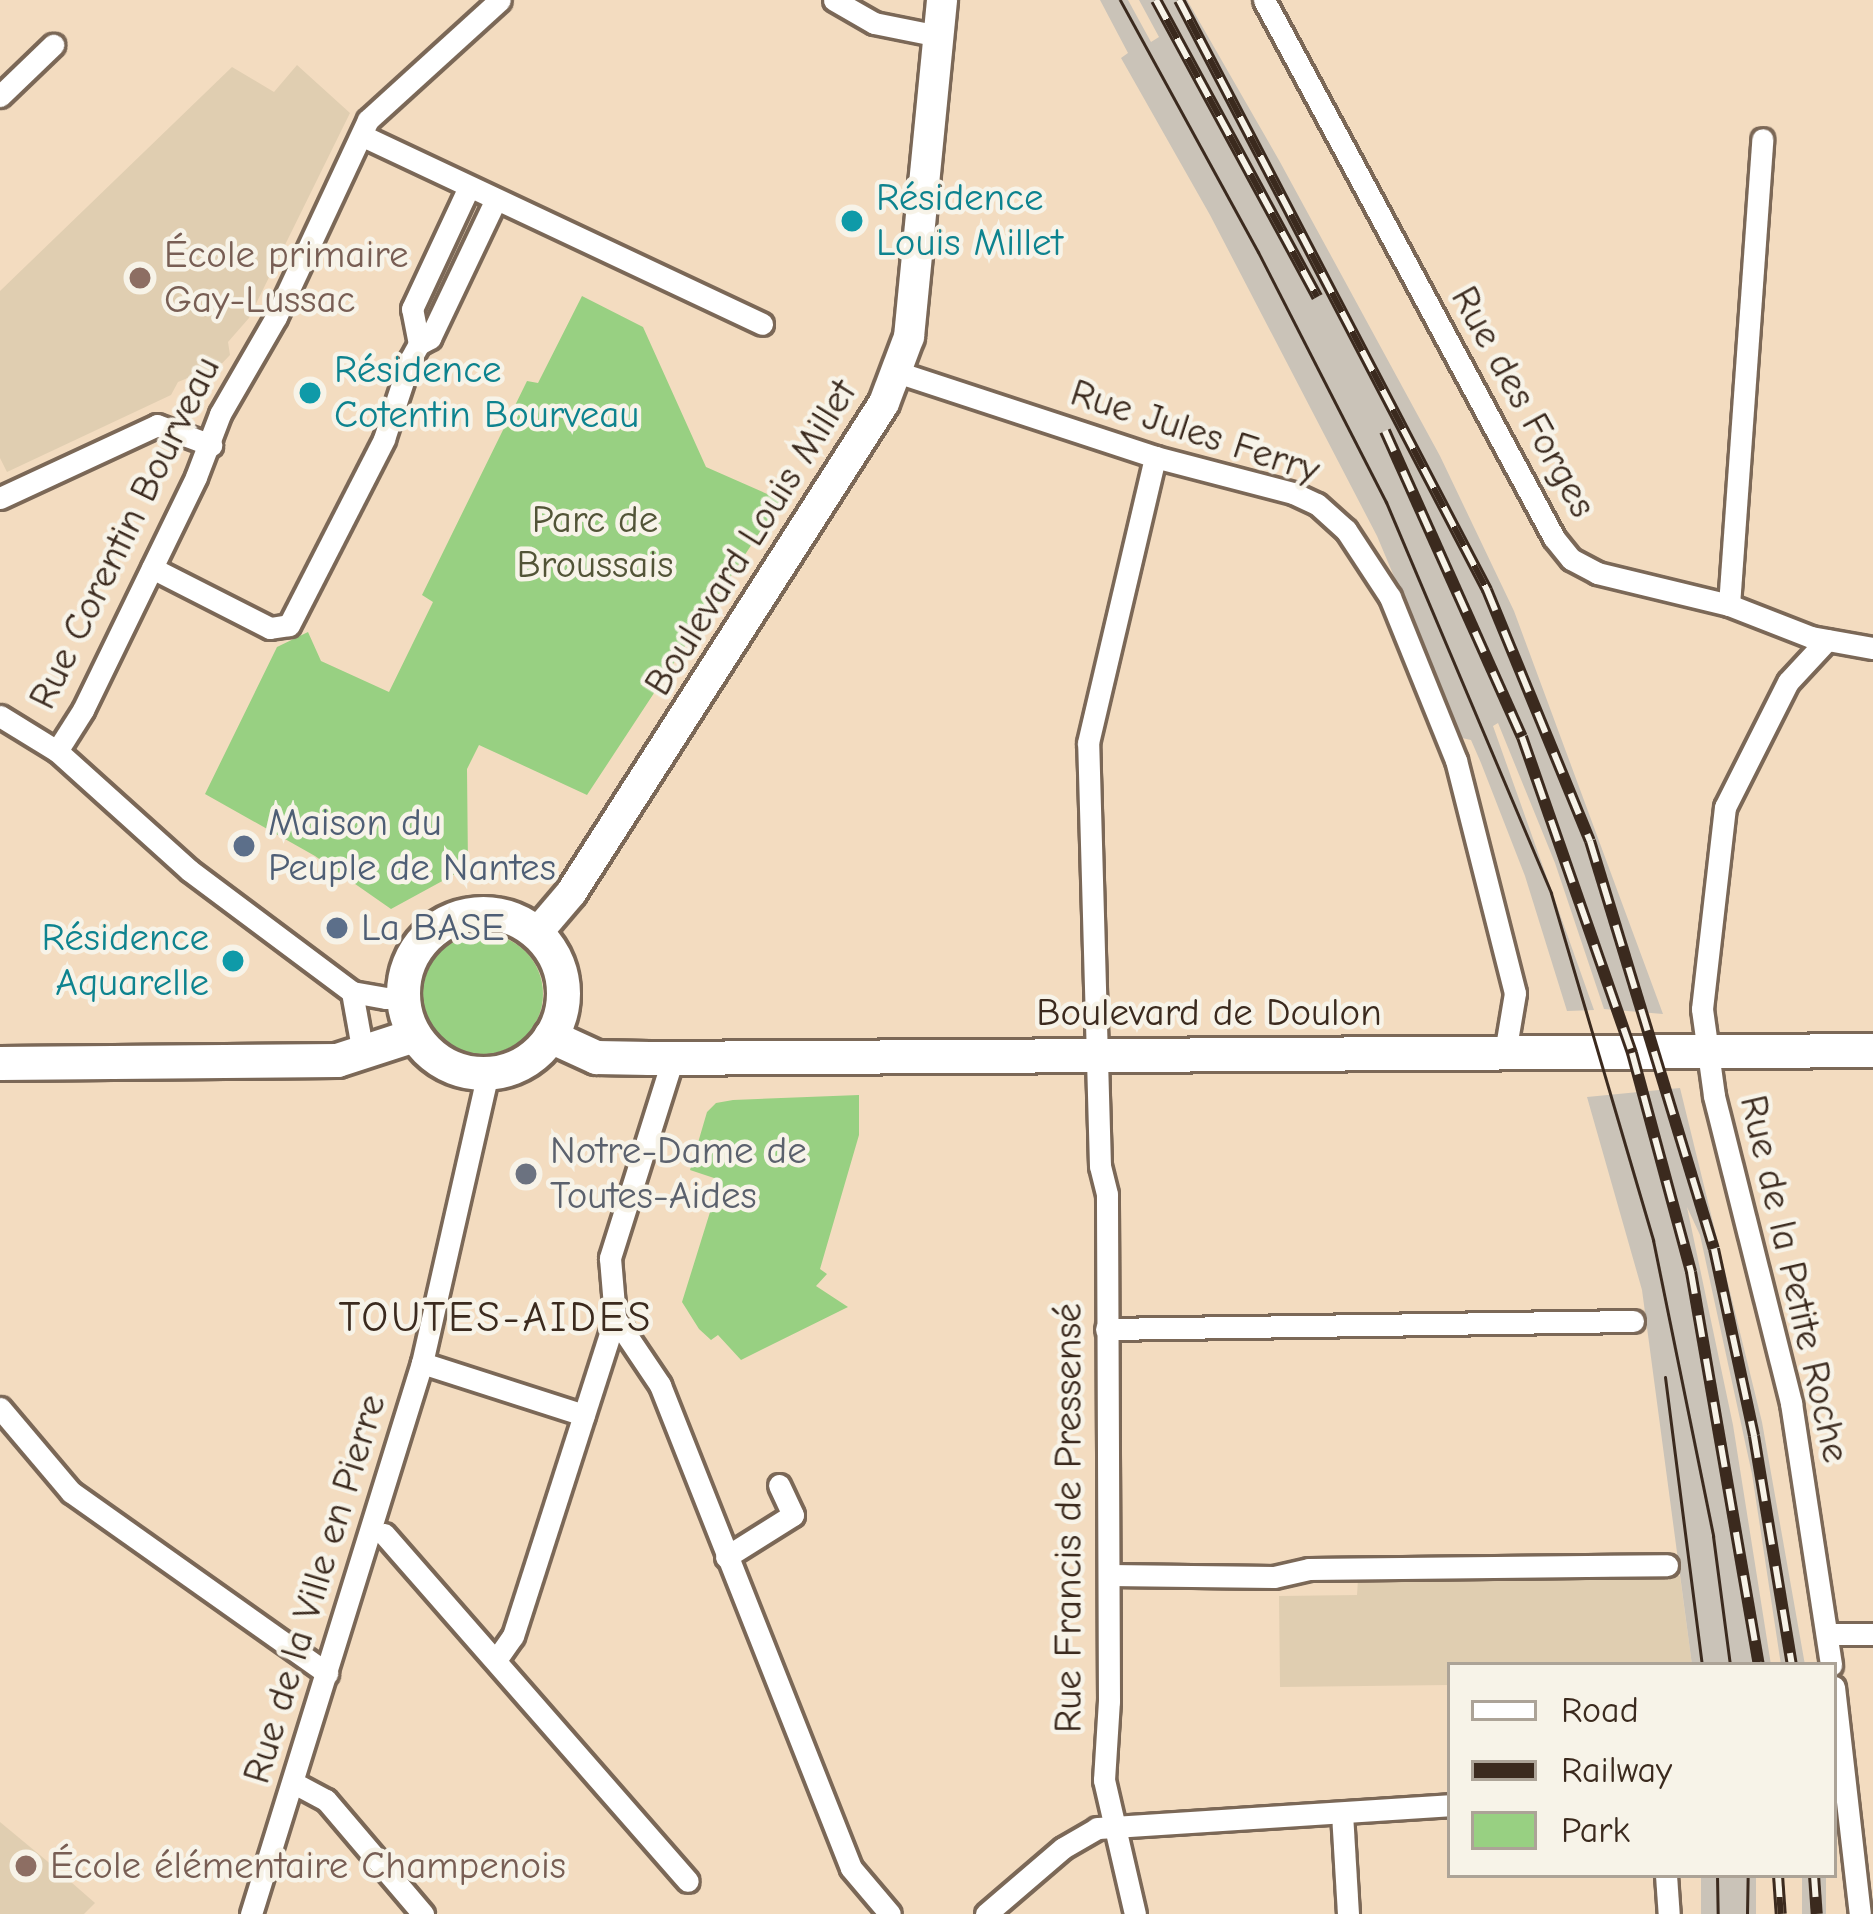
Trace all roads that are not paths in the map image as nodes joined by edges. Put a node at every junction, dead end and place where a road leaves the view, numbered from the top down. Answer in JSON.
{"nodes":[{"id":1,"x":500,"y":0,"type":"edge"},
{"id":2,"x":834,"y":0,"type":"edge"},
{"id":3,"x":942,"y":0,"type":"edge"},
{"id":4,"x":1264,"y":0,"type":"edge"},
{"id":5,"x":938,"y":36,"type":"junction"},
{"id":6,"x":53,"y":45,"type":"dead end"},
{"id":7,"x":0,"y":96,"type":"edge"},
{"id":8,"x":363,"y":136,"type":"junction"},
{"id":9,"x":1762,"y":139,"type":"dead end"},
{"id":10,"x":468,"y":189,"type":"junction"},
{"id":11,"x":495,"y":202,"type":"junction"},
{"id":12,"x":762,"y":324,"type":"dead end"},
{"id":13,"x":419,"y":344,"type":"junction"},
{"id":14,"x":897,"y":373,"type":"junction"},
{"id":15,"x":211,"y":445,"type":"junction"},
{"id":16,"x":1155,"y":457,"type":"junction"},
{"id":17,"x":0,"y":498,"type":"edge"},
{"id":18,"x":152,"y":568,"type":"junction"},
{"id":19,"x":1730,"y":605,"type":"junction"},
{"id":20,"x":1827,"y":640,"type":"junction"},
{"id":21,"x":1873,"y":648,"type":"edge"},
{"id":22,"x":0,"y":716,"type":"edge"},
{"id":23,"x":57,"y":751,"type":"junction"},
{"id":24,"x":536,"y":934,"type":"junction"},
{"id":25,"x":352,"y":992,"type":"junction"},
{"id":26,"x":403,"y":995,"type":"junction"},
{"id":27,"x":414,"y":1035,"type":"junction"},
{"id":28,"x":550,"y":1036,"type":"junction"},
{"id":29,"x":1873,"y":1049,"type":"edge"},
{"id":30,"x":1707,"y":1051,"type":"junction"},
{"id":31,"x":363,"y":1053,"type":"junction"},
{"id":32,"x":1504,"y":1053,"type":"junction"},
{"id":33,"x":1099,"y":1054,"type":"junction"},
{"id":34,"x":673,"y":1058,"type":"junction"},
{"id":35,"x":0,"y":1063,"type":"edge"},
{"id":36,"x":488,"y":1073,"type":"junction"},
{"id":37,"x":615,"y":1318,"type":"junction"},
{"id":38,"x":1633,"y":1321,"type":"dead end"},
{"id":39,"x":1106,"y":1329,"type":"junction"},
{"id":40,"x":422,"y":1363,"type":"junction"},
{"id":41,"x":0,"y":1408,"type":"edge"},
{"id":42,"x":584,"y":1415,"type":"junction"},
{"id":43,"x":779,"y":1485,"type":"dead end"},
{"id":44,"x":384,"y":1534,"type":"dead end"},
{"id":45,"x":726,"y":1557,"type":"junction"},
{"id":46,"x":1666,"y":1565,"type":"dead end"},
{"id":47,"x":1109,"y":1575,"type":"junction"},
{"id":48,"x":1827,"y":1634,"type":"junction"},
{"id":49,"x":1873,"y":1634,"type":"edge"},
{"id":50,"x":496,"y":1660,"type":"junction"},
{"id":51,"x":1831,"y":1662,"type":"edge"},
{"id":52,"x":327,"y":1673,"type":"junction"},
{"id":53,"x":1837,"y":1713,"type":"edge"},
{"id":54,"x":294,"y":1783,"type":"junction"},
{"id":55,"x":1447,"y":1805,"type":"edge"},
{"id":56,"x":1342,"y":1813,"type":"junction"},
{"id":57,"x":1113,"y":1825,"type":"junction"},
{"id":58,"x":1666,"y":1878,"type":"edge"},
{"id":59,"x":688,"y":1881,"type":"dead end"},
{"id":60,"x":251,"y":1914,"type":"edge"},
{"id":61,"x":423,"y":1914,"type":"edge"},
{"id":62,"x":890,"y":1914,"type":"edge"},
{"id":63,"x":986,"y":1914,"type":"edge"},
{"id":64,"x":1135,"y":1914,"type":"edge"},
{"id":65,"x":1348,"y":1914,"type":"edge"},
{"id":66,"x":1669,"y":1914,"type":"edge"},
{"id":67,"x":1860,"y":1914,"type":"edge"}],
"edges":[{"from":1,"to":8,"type":"street","name":"Rue Corentin Bourveau"},
{"from":2,"to":5,"type":"street"},
{"from":3,"to":5,"type":"street","name":"Boulevard Louis Millet"},
{"from":4,"to":19,"type":"street","name":"Rue des Forges"},
{"from":5,"to":14,"type":"street","name":"Boulevard Louis Millet"},
{"from":6,"to":7,"type":"street"},
{"from":8,"to":10,"type":"street"},
{"from":8,"to":15,"type":"street","name":"Rue Corentin Bourveau"},
{"from":9,"to":19,"type":"street"},
{"from":10,"to":11,"type":"street"},
{"from":10,"to":13,"type":"street"},
{"from":11,"to":12,"type":"street"},
{"from":11,"to":13,"type":"street"},
{"from":13,"to":18,"type":"street"},
{"from":14,"to":16,"type":"street","name":"Rue Jules Ferry"},
{"from":14,"to":24,"type":"street","name":"Boulevard Louis Millet"},
{"from":15,"to":17,"type":"street"},
{"from":15,"to":18,"type":"street","name":"Rue Corentin Bourveau"},
{"from":16,"to":32,"type":"street","name":"Rue Jules Ferry"},
{"from":16,"to":33,"type":"street","name":"Rue Francis de Pressensé"},
{"from":18,"to":23,"type":"street","name":"Rue Corentin Bourveau"},
{"from":19,"to":20,"type":"street","name":"Rue des Forges"},
{"from":20,"to":21,"type":"street","name":"Rue des Forges"},
{"from":20,"to":30,"type":"street","name":"Rue de la Petite Roche"},
{"from":22,"to":23,"type":"street"},
{"from":23,"to":25,"type":"street"},
{"from":24,"to":26,"type":"main road"},
{"from":24,"to":28,"type":"main road"},
{"from":25,"to":26,"type":"street"},
{"from":25,"to":31,"type":"street"},
{"from":26,"to":27,"type":"main road"},
{"from":27,"to":31,"type":"main road"},
{"from":27,"to":36,"type":"main road"},
{"from":28,"to":34,"type":"main road","name":"Boulevard de Doulon"},
{"from":28,"to":36,"type":"main road"},
{"from":29,"to":30,"type":"main road","name":"Boulevard de Doulon"},
{"from":30,"to":32,"type":"main road","name":"Boulevard de Doulon"},
{"from":30,"to":48,"type":"street","name":"Rue de la Petite Roche"},
{"from":31,"to":35,"type":"main road"},
{"from":32,"to":33,"type":"main road","name":"Boulevard de Doulon"},
{"from":33,"to":34,"type":"main road","name":"Boulevard de Doulon"},
{"from":33,"to":39,"type":"street","name":"Rue Francis de Pressensé"},
{"from":34,"to":37,"type":"street"},
{"from":36,"to":40,"type":"street","name":"Rue de la Ville en Pierre"},
{"from":37,"to":42,"type":"street"},
{"from":37,"to":45,"type":"street"},
{"from":38,"to":39,"type":"street"},
{"from":39,"to":47,"type":"street","name":"Rue Francis de Pressensé"},
{"from":40,"to":42,"type":"street"},
{"from":40,"to":52,"type":"street","name":"Rue de la Ville en Pierre"},
{"from":41,"to":52,"type":"street"},
{"from":42,"to":50,"type":"street"},
{"from":43,"to":45,"type":"street"},
{"from":44,"to":50,"type":"street"},
{"from":45,"to":62,"type":"street"},
{"from":46,"to":47,"type":"street"},
{"from":47,"to":57,"type":"street","name":"Rue Francis de Pressensé"},
{"from":48,"to":49,"type":"street"},
{"from":48,"to":51,"type":"street","name":"Rue de la Petite Roche"},
{"from":50,"to":59,"type":"street"},
{"from":52,"to":54,"type":"street","name":"Rue de la Ville en Pierre"},
{"from":53,"to":67,"type":"street"},
{"from":54,"to":60,"type":"street","name":"Rue de la Ville en Pierre"},
{"from":54,"to":61,"type":"street"},
{"from":55,"to":56,"type":"street"},
{"from":56,"to":57,"type":"street"},
{"from":56,"to":65,"type":"street"},
{"from":57,"to":63,"type":"street"},
{"from":57,"to":64,"type":"street","name":"Rue Francis de Pressensé"},
{"from":58,"to":66,"type":"street"}]}
